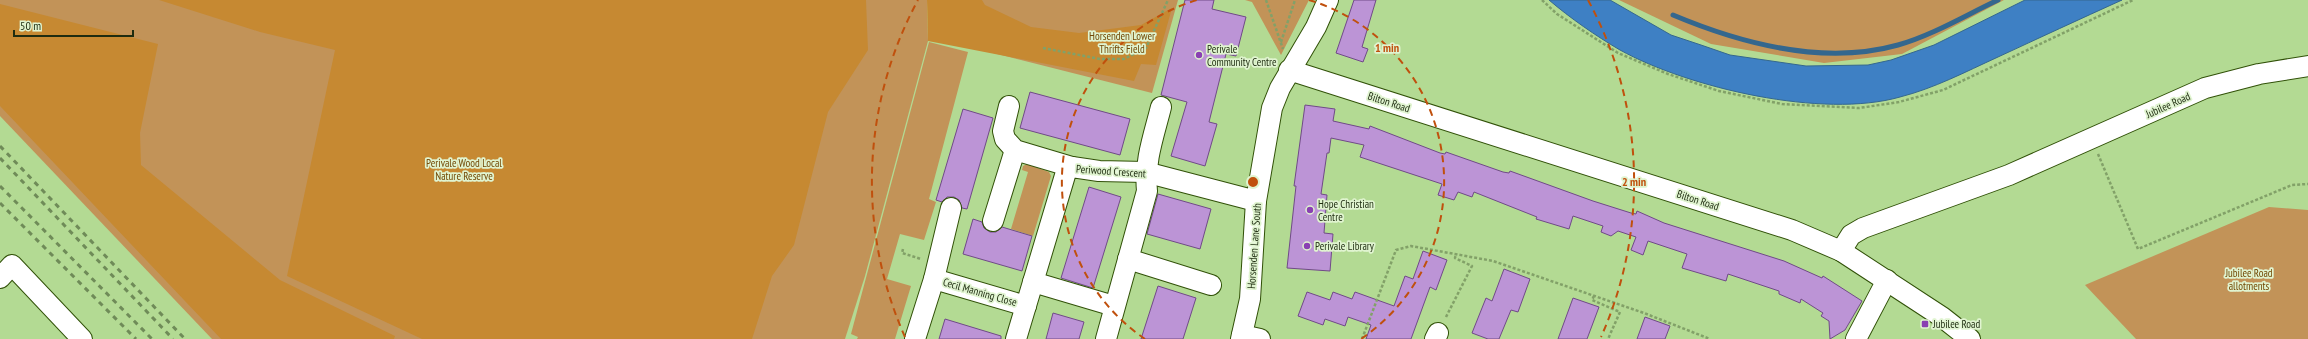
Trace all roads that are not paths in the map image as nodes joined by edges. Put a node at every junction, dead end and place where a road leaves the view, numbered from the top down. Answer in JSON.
{"nodes":[{"id":1,"x":1328,"y":0,"type":"edge"},
{"id":2,"x":2308,"y":66,"type":"edge"},
{"id":3,"x":1289,"y":70,"type":"junction"},
{"id":4,"x":1009,"y":106,"type":"dead end"},
{"id":5,"x":1161,"y":107,"type":"dead end"},
{"id":6,"x":1015,"y":150,"type":"junction"},
{"id":7,"x":1072,"y":167,"type":"junction"},
{"id":8,"x":1145,"y":172,"type":"junction"},
{"id":9,"x":1256,"y":200,"type":"junction"},
{"id":10,"x":951,"y":208,"type":"dead end"},
{"id":11,"x":993,"y":221,"type":"dead end"},
{"id":12,"x":1841,"y":251,"type":"junction"},
{"id":13,"x":1128,"y":259,"type":"junction"},
{"id":14,"x":935,"y":271,"type":"junction"},
{"id":15,"x":0,"y":278,"type":"edge"},
{"id":16,"x":1886,"y":280,"type":"junction"},
{"id":17,"x":1033,"y":282,"type":"junction"},
{"id":18,"x":1211,"y":285,"type":"dead end"},
{"id":19,"x":1026,"y":306,"type":"junction"},
{"id":20,"x":1114,"y":306,"type":"junction"},
{"id":21,"x":1248,"y":338,"type":"edge"},
{"id":22,"x":82,"y":339,"type":"edge"},
{"id":23,"x":915,"y":339,"type":"edge"},
{"id":24,"x":1016,"y":339,"type":"edge"},
{"id":25,"x":1106,"y":339,"type":"edge"},
{"id":26,"x":1856,"y":339,"type":"edge"},
{"id":27,"x":1970,"y":339,"type":"edge"}],
"edges":[{"from":1,"to":3,"type":"street","name":"Horsenden Lane South"},
{"from":2,"to":12,"type":"street","name":"Jubilee Road"},
{"from":3,"to":9,"type":"street","name":"Horsenden Lane South"},
{"from":3,"to":12,"type":"street","name":"Bilton Road"},
{"from":4,"to":6,"type":"street"},
{"from":5,"to":8,"type":"street"},
{"from":6,"to":7,"type":"street"},
{"from":6,"to":11,"type":"street"},
{"from":7,"to":8,"type":"street","name":"Periwood Crescent"},
{"from":7,"to":17,"type":"street","name":"Periwood Crescent"},
{"from":8,"to":9,"type":"street","name":"Periwood Crescent"},
{"from":8,"to":13,"type":"street"},
{"from":9,"to":21,"type":"street","name":"Horsenden Lane South"},
{"from":10,"to":14,"type":"street","name":"Cecil Manning Close"},
{"from":12,"to":16,"type":"street","name":"Bilton Road"},
{"from":13,"to":18,"type":"street"},
{"from":13,"to":20,"type":"street"},
{"from":14,"to":19,"type":"street","name":"Cecil Manning Close"},
{"from":14,"to":23,"type":"street","name":"Cecil Manning Close"},
{"from":15,"to":22,"type":"street"},
{"from":16,"to":26,"type":"street"},
{"from":16,"to":27,"type":"street","name":"Bilton Road"},
{"from":17,"to":19,"type":"street","name":"Periwood Crescent"},
{"from":17,"to":20,"type":"street"},
{"from":19,"to":24,"type":"street","name":"Periwood Crescent"},
{"from":20,"to":25,"type":"street"}]}
